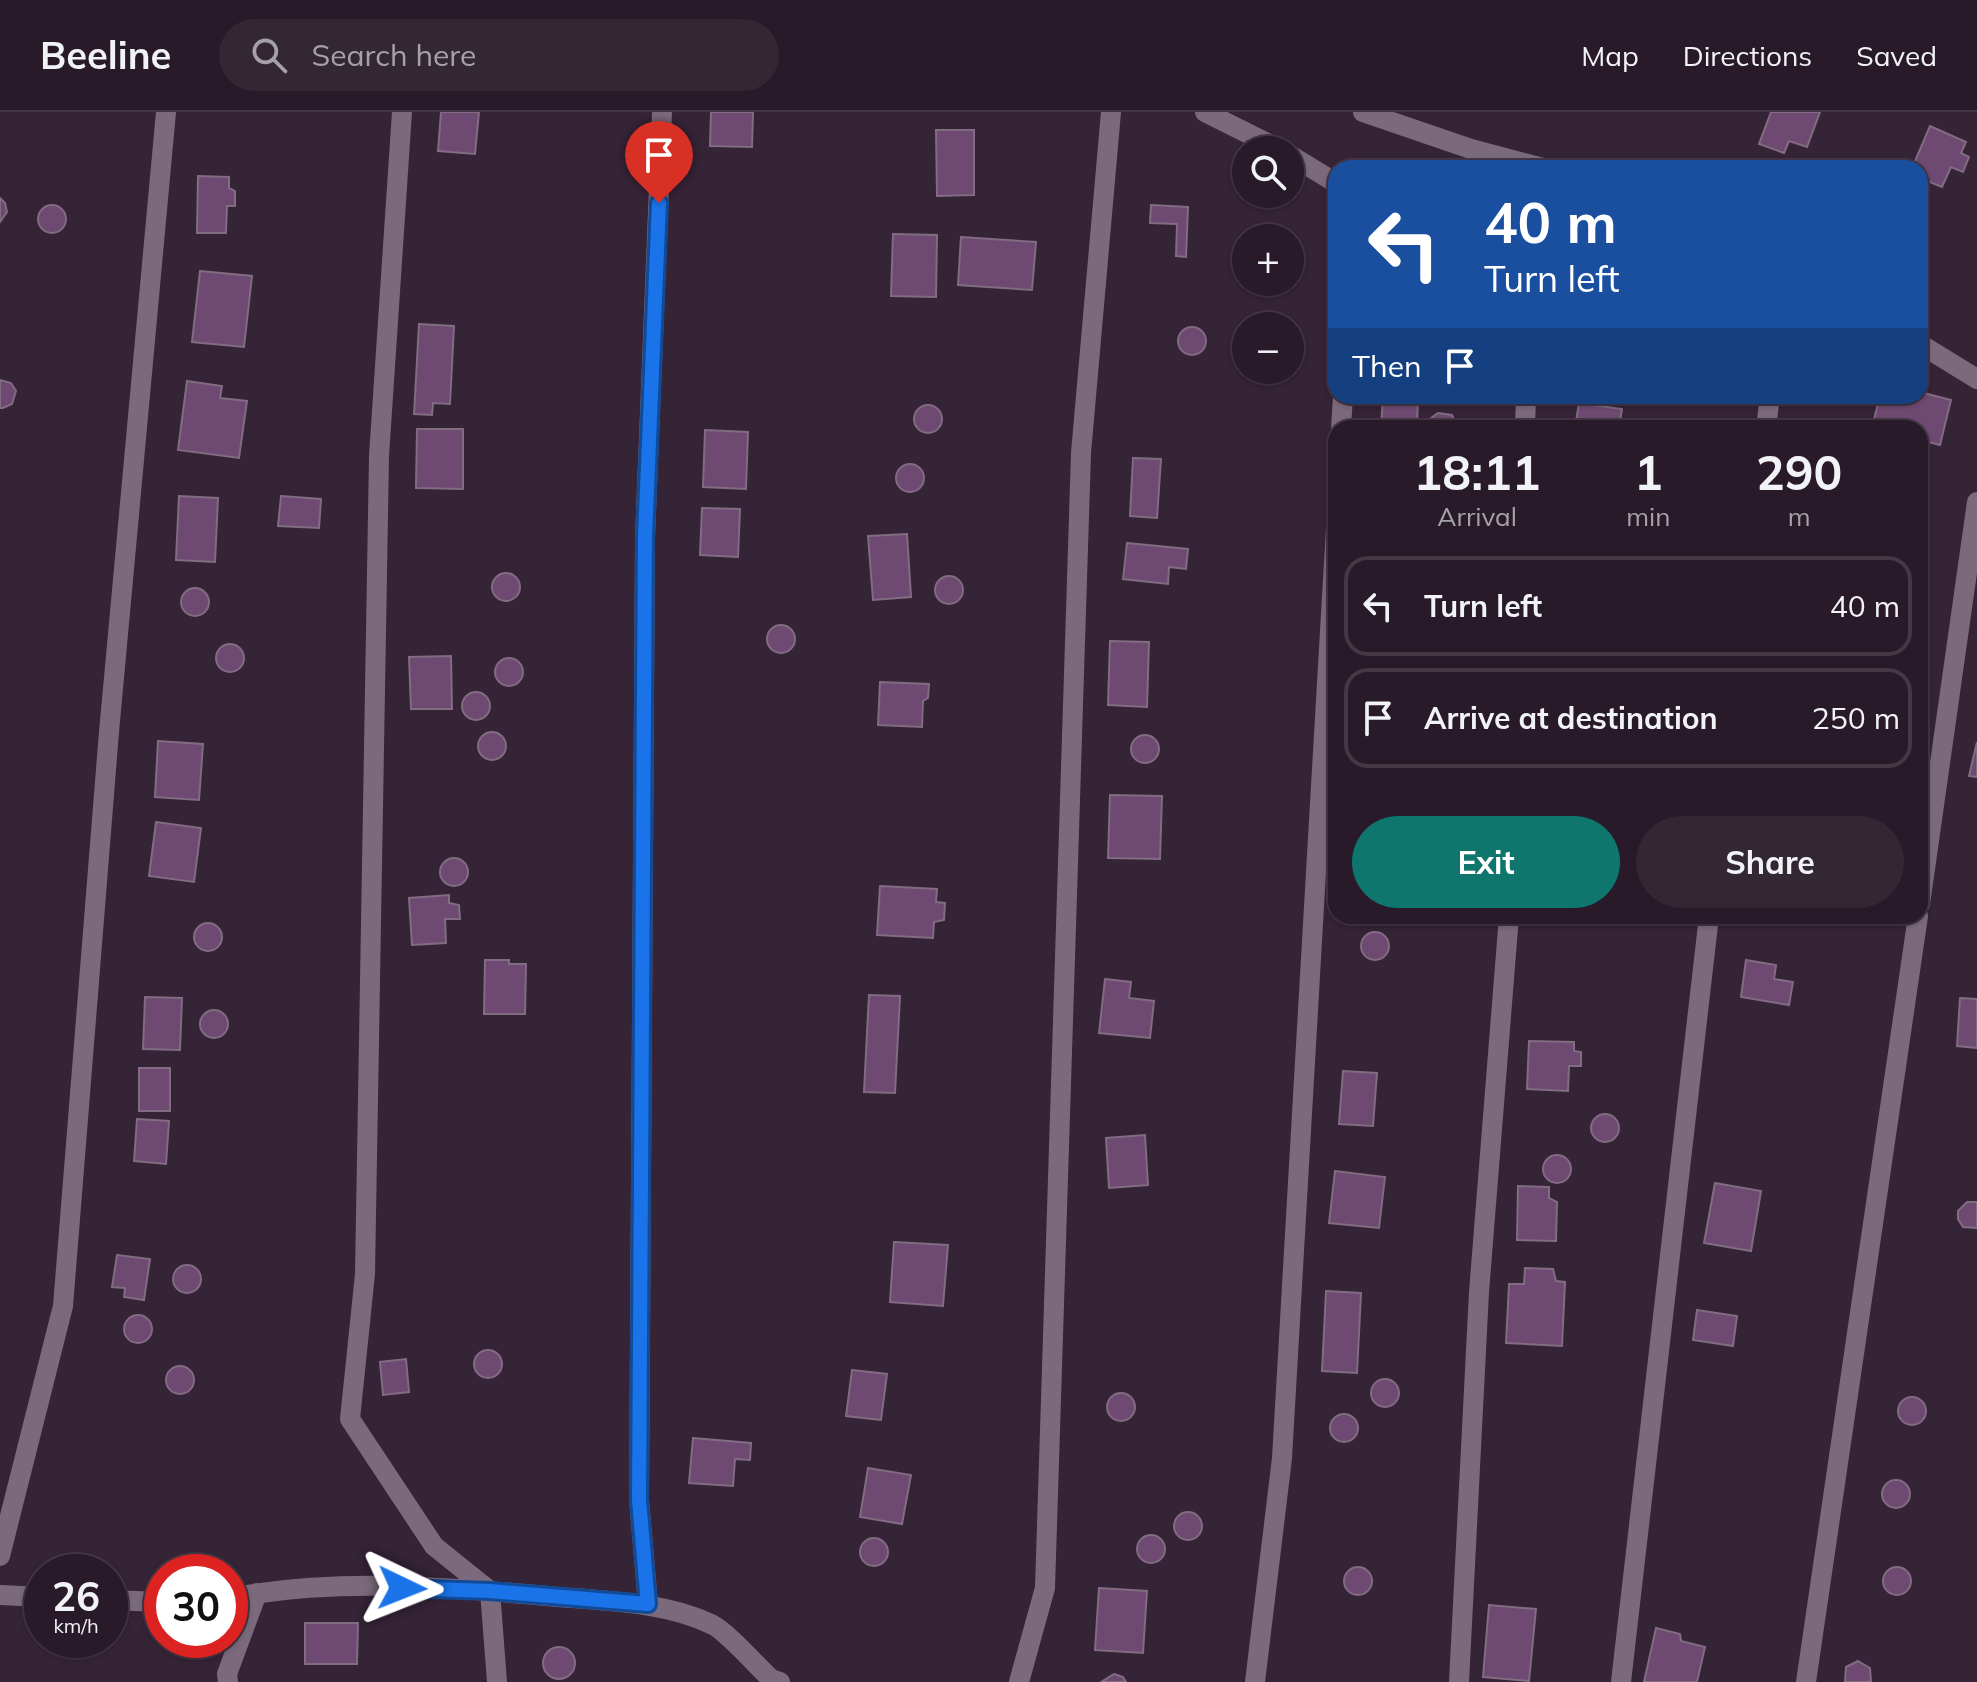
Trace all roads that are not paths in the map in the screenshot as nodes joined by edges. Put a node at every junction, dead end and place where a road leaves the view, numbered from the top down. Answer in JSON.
{"nodes":[{"id":1,"x":166,"y":112,"type":"edge"},
{"id":2,"x":402,"y":112,"type":"edge"},
{"id":3,"x":662,"y":112,"type":"edge"},
{"id":4,"x":1111,"y":112,"type":"edge"},
{"id":5,"x":1205,"y":112,"type":"edge"},
{"id":6,"x":1363,"y":112,"type":"edge"},
{"id":7,"x":1253,"y":136,"type":"edge"},
{"id":8,"x":1513,"y":160,"type":"edge"},
{"id":9,"x":1304,"y":164,"type":"edge"},
{"id":10,"x":1328,"y":178,"type":"edge"},
{"id":11,"x":1928,"y":349,"type":"edge"},
{"id":12,"x":1977,"y":379,"type":"edge"},
{"id":13,"x":1977,"y":502,"type":"edge"},
{"id":14,"x":1328,"y":666,"type":"edge"},
{"id":15,"x":1928,"y":848,"type":"edge"},
{"id":16,"x":1508,"y":924,"type":"edge"},
{"id":17,"x":1708,"y":924,"type":"edge"},
{"id":18,"x":1917,"y":924,"type":"edge"},
{"id":19,"x":0,"y":1556,"type":"edge"},
{"id":20,"x":490,"y":1591,"type":"junction"},
{"id":21,"x":257,"y":1593,"type":"junction"},
{"id":22,"x":0,"y":1595,"type":"edge"},
{"id":23,"x":248,"y":1595,"type":"edge"},
{"id":24,"x":24,"y":1596,"type":"edge"},
{"id":25,"x":648,"y":1604,"type":"junction"},
{"id":26,"x":774,"y":1681,"type":"edge"},
{"id":27,"x":228,"y":1682,"type":"edge"},
{"id":28,"x":497,"y":1682,"type":"edge"},
{"id":29,"x":1019,"y":1682,"type":"edge"},
{"id":30,"x":1255,"y":1682,"type":"edge"},
{"id":31,"x":1459,"y":1682,"type":"edge"},
{"id":32,"x":1621,"y":1682,"type":"edge"},
{"id":33,"x":1806,"y":1682,"type":"edge"}],
"edges":[{"from":1,"to":19,"type":"street"},
{"from":2,"to":20,"type":"street"},
{"from":3,"to":25,"type":"street"},
{"from":4,"to":29,"type":"street"},
{"from":5,"to":7,"type":"street"},
{"from":6,"to":8,"type":"street"},
{"from":9,"to":10,"type":"street"},
{"from":11,"to":12,"type":"street"},
{"from":13,"to":15,"type":"street"},
{"from":14,"to":30,"type":"street"},
{"from":16,"to":31,"type":"street"},
{"from":17,"to":32,"type":"street"},
{"from":18,"to":33,"type":"street"},
{"from":20,"to":21,"type":"street"},
{"from":20,"to":25,"type":"street"},
{"from":20,"to":28,"type":"street"},
{"from":21,"to":23,"type":"street"},
{"from":21,"to":27,"type":"street"},
{"from":22,"to":24,"type":"street"},
{"from":25,"to":26,"type":"street"}]}
